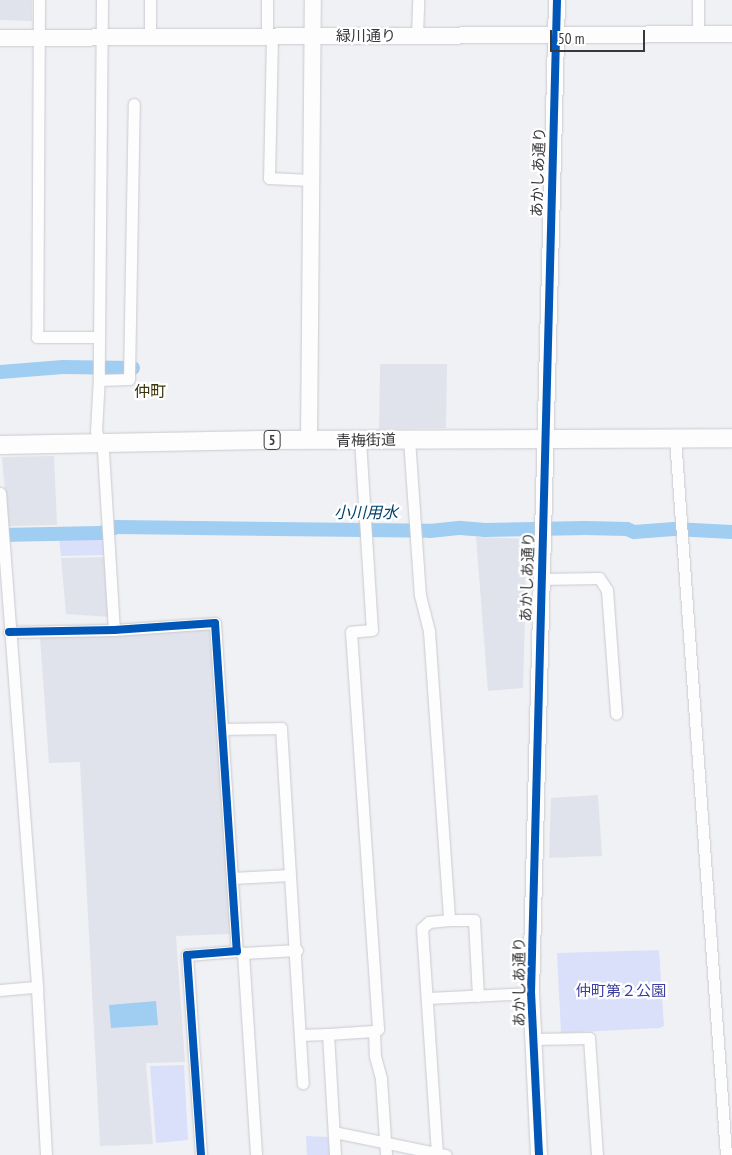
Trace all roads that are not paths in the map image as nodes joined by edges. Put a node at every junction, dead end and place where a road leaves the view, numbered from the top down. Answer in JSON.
{"nodes":[{"id":1,"x":39,"y":0,"type":"edge"},
{"id":2,"x":102,"y":0,"type":"edge"},
{"id":3,"x":150,"y":0,"type":"edge"},
{"id":4,"x":267,"y":0,"type":"edge"},
{"id":5,"x":313,"y":0,"type":"edge"},
{"id":6,"x":418,"y":0,"type":"edge"},
{"id":7,"x":557,"y":0,"type":"edge"},
{"id":8,"x":698,"y":0,"type":"edge"},
{"id":9,"x":698,"y":34,"type":"junction"},
{"id":10,"x":732,"y":34,"type":"edge"},
{"id":11,"x":556,"y":35,"type":"junction"},
{"id":12,"x":313,"y":36,"type":"junction"},
{"id":13,"x":417,"y":36,"type":"junction"},
{"id":14,"x":101,"y":37,"type":"junction"},
{"id":15,"x":150,"y":37,"type":"junction"},
{"id":16,"x":269,"y":37,"type":"junction"},
{"id":17,"x":0,"y":38,"type":"edge"},
{"id":18,"x":39,"y":38,"type":"junction"},
{"id":19,"x":134,"y":104,"type":"dead end"},
{"id":20,"x":311,"y":180,"type":"junction"},
{"id":21,"x":99,"y":337,"type":"junction"},
{"id":22,"x":99,"y":378,"type":"junction"},
{"id":23,"x":675,"y":438,"type":"junction"},
{"id":24,"x":732,"y":438,"type":"edge"},
{"id":25,"x":409,"y":439,"type":"junction"},
{"id":26,"x":309,"y":440,"type":"junction"},
{"id":27,"x":360,"y":440,"type":"junction"},
{"id":28,"x":544,"y":440,"type":"junction"},
{"id":29,"x":100,"y":443,"type":"junction"},
{"id":30,"x":0,"y":445,"type":"edge"},
{"id":31,"x":0,"y":493,"type":"edge"},
{"id":32,"x":541,"y":579,"type":"junction"},
{"id":33,"x":114,"y":630,"type":"junction"},
{"id":34,"x":10,"y":632,"type":"junction"},
{"id":35,"x":616,"y":714,"type":"dead end"},
{"id":36,"x":224,"y":729,"type":"junction"},
{"id":37,"x":290,"y":875,"type":"junction"},
{"id":38,"x":232,"y":878,"type":"junction"},
{"id":39,"x":449,"y":920,"type":"junction"},
{"id":40,"x":296,"y":950,"type":"junction"},
{"id":41,"x":240,"y":952,"type":"junction"},
{"id":42,"x":36,"y":987,"type":"junction"},
{"id":43,"x":0,"y":990,"type":"edge"},
{"id":44,"x":531,"y":993,"type":"junction"},
{"id":45,"x":478,"y":996,"type":"junction"},
{"id":46,"x":428,"y":998,"type":"junction"},
{"id":47,"x":374,"y":1031,"type":"junction"},
{"id":48,"x":328,"y":1034,"type":"junction"},
{"id":49,"x":300,"y":1035,"type":"junction"},
{"id":50,"x":532,"y":1039,"type":"junction"},
{"id":51,"x":303,"y":1083,"type":"dead end"},
{"id":52,"x":334,"y":1132,"type":"junction"},
{"id":53,"x":385,"y":1143,"type":"junction"},
{"id":54,"x":440,"y":1154,"type":"edge"},
{"id":55,"x":46,"y":1155,"type":"edge"},
{"id":56,"x":201,"y":1155,"type":"edge"},
{"id":57,"x":256,"y":1155,"type":"edge"},
{"id":58,"x":335,"y":1155,"type":"edge"},
{"id":59,"x":386,"y":1155,"type":"edge"},
{"id":60,"x":539,"y":1155,"type":"edge"},
{"id":61,"x":597,"y":1155,"type":"edge"},
{"id":62,"x":726,"y":1155,"type":"edge"}],
"edges":[{"from":1,"to":18,"type":"street"},
{"from":2,"to":14,"type":"street"},
{"from":3,"to":15,"type":"street"},
{"from":4,"to":16,"type":"street"},
{"from":5,"to":12,"type":"street"},
{"from":6,"to":13,"type":"street"},
{"from":7,"to":11,"type":"street","name":"あかしあ通り"},
{"from":8,"to":9,"type":"street"},
{"from":9,"to":10,"type":"street","name":"緑川通り"},
{"from":9,"to":11,"type":"street","name":"緑川通り"},
{"from":11,"to":13,"type":"street","name":"緑川通り"},
{"from":11,"to":28,"type":"street","name":"あかしあ通り"},
{"from":12,"to":13,"type":"street","name":"緑川通り"},
{"from":12,"to":16,"type":"street","name":"緑川通り"},
{"from":12,"to":20,"type":"street"},
{"from":14,"to":15,"type":"street","name":"緑川通り"},
{"from":14,"to":18,"type":"street","name":"緑川通り"},
{"from":14,"to":21,"type":"street"},
{"from":15,"to":16,"type":"street","name":"緑川通り"},
{"from":16,"to":20,"type":"street"},
{"from":17,"to":18,"type":"street","name":"緑川通り"},
{"from":18,"to":21,"type":"street"},
{"from":19,"to":22,"type":"street"},
{"from":20,"to":26,"type":"street"},
{"from":21,"to":22,"type":"street"},
{"from":22,"to":29,"type":"street"},
{"from":23,"to":24,"type":"main road","name":"青梅街道","number":"5"},
{"from":23,"to":28,"type":"main road","name":"青梅街道","number":"5"},
{"from":23,"to":62,"type":"street"},
{"from":25,"to":27,"type":"main road","name":"青梅街道","number":"5"},
{"from":25,"to":28,"type":"main road","name":"青梅街道","number":"5"},
{"from":25,"to":39,"type":"street"},
{"from":26,"to":27,"type":"main road","name":"青梅街道","number":"5"},
{"from":26,"to":29,"type":"main road","name":"青梅街道","number":"5"},
{"from":27,"to":47,"type":"street"},
{"from":28,"to":32,"type":"street","name":"あかしあ通り"},
{"from":29,"to":30,"type":"main road","name":"青梅街道","number":"5"},
{"from":29,"to":33,"type":"street"},
{"from":31,"to":34,"type":"street"},
{"from":32,"to":35,"type":"street"},
{"from":32,"to":44,"type":"street","name":"あかしあ通り"},
{"from":33,"to":34,"type":"street"},
{"from":33,"to":36,"type":"street"},
{"from":34,"to":42,"type":"street"},
{"from":36,"to":37,"type":"street"},
{"from":36,"to":38,"type":"street"},
{"from":37,"to":38,"type":"street"},
{"from":37,"to":40,"type":"street"},
{"from":38,"to":41,"type":"street"},
{"from":39,"to":45,"type":"street"},
{"from":39,"to":46,"type":"street"},
{"from":40,"to":41,"type":"street"},
{"from":40,"to":49,"type":"street"},
{"from":41,"to":56,"type":"street"},
{"from":41,"to":57,"type":"street"},
{"from":42,"to":43,"type":"street"},
{"from":42,"to":55,"type":"street"},
{"from":44,"to":45,"type":"street"},
{"from":44,"to":50,"type":"street","name":"あかしあ通り"},
{"from":45,"to":46,"type":"street"},
{"from":46,"to":54,"type":"street"},
{"from":47,"to":48,"type":"street"},
{"from":47,"to":53,"type":"street"},
{"from":48,"to":49,"type":"street"},
{"from":48,"to":52,"type":"street"},
{"from":49,"to":51,"type":"street"},
{"from":50,"to":60,"type":"street","name":"あかしあ通り"},
{"from":50,"to":61,"type":"street"},
{"from":52,"to":53,"type":"street"},
{"from":52,"to":58,"type":"street"},
{"from":53,"to":54,"type":"street"},
{"from":53,"to":59,"type":"street"}]}
